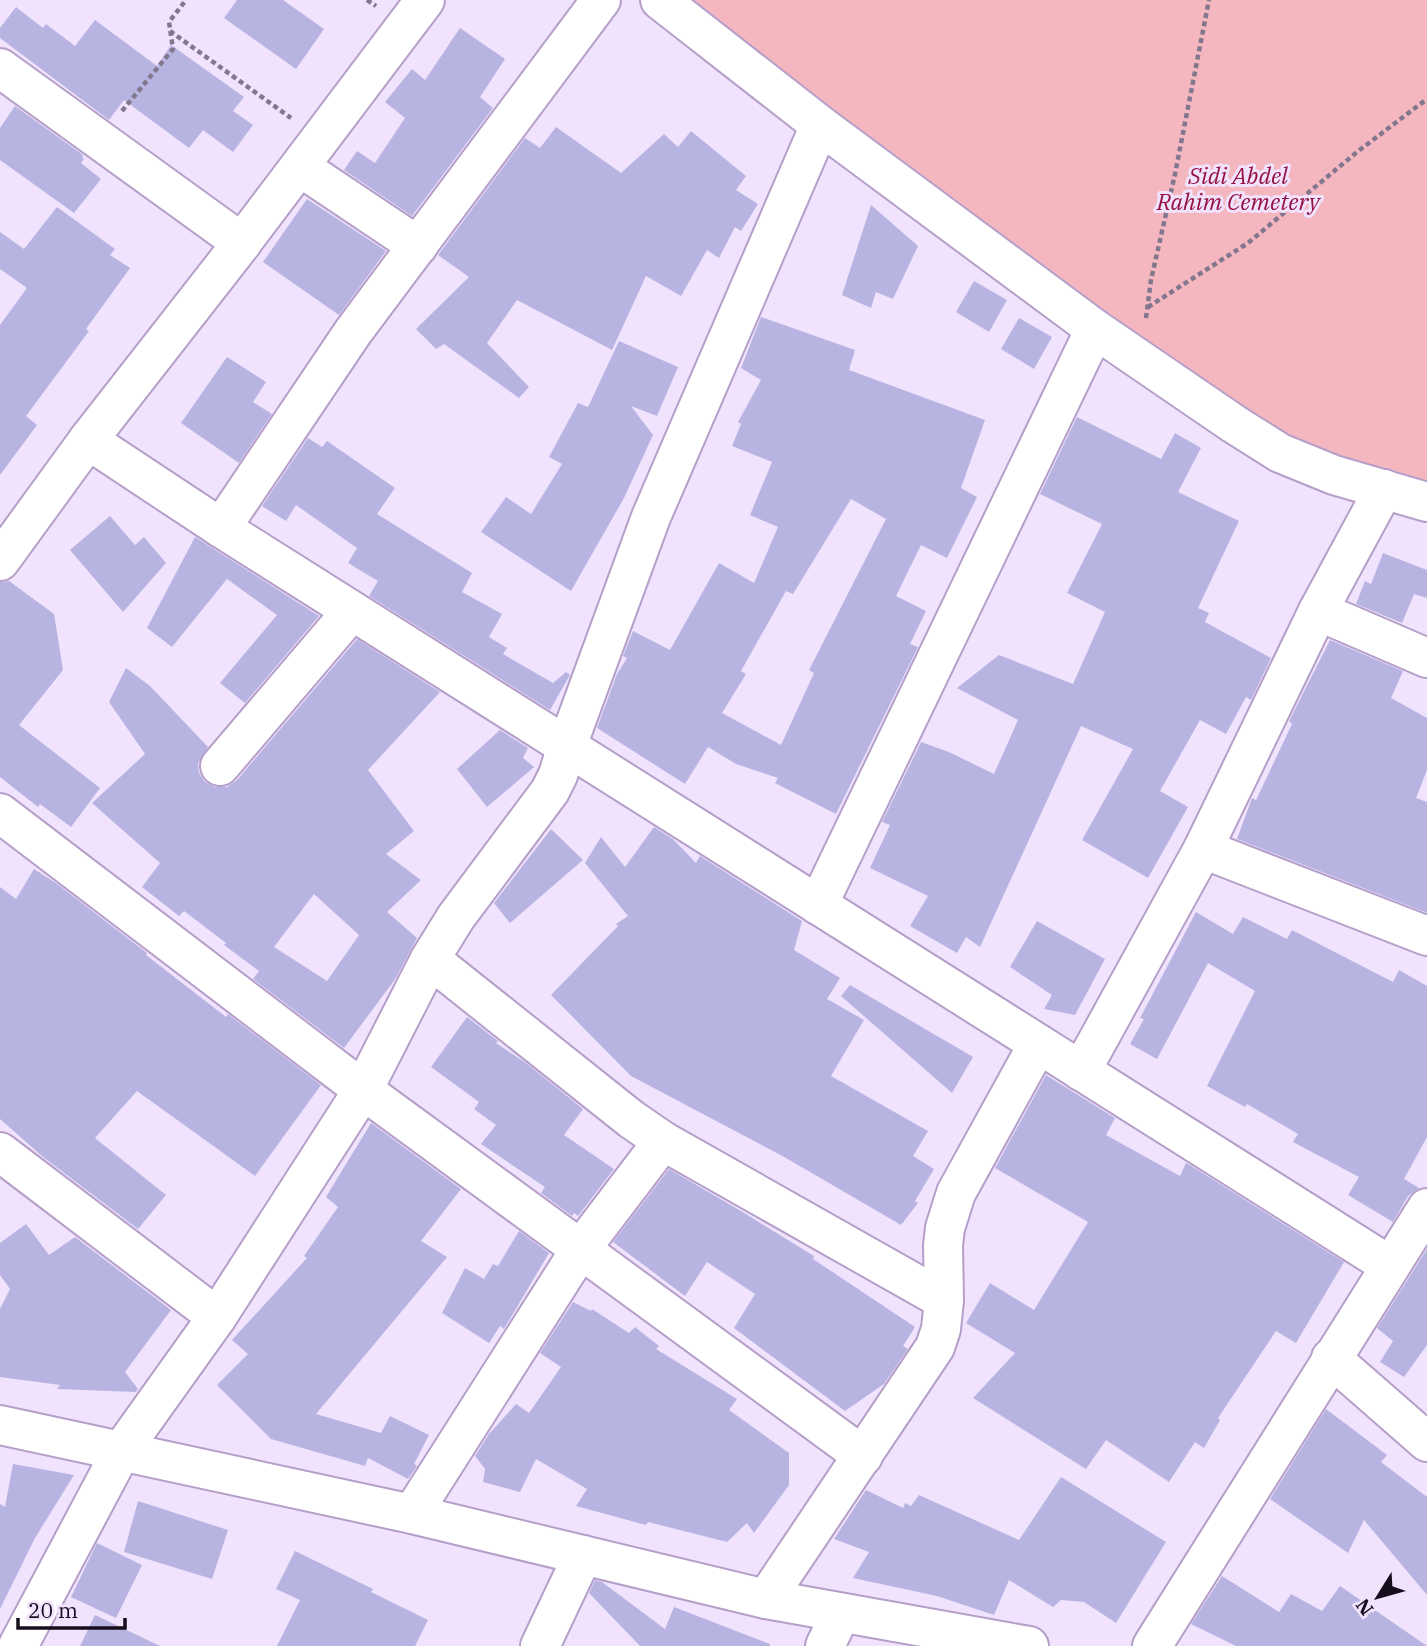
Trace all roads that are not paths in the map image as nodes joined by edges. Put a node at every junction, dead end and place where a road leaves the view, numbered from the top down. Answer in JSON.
{"nodes":[{"id":1,"x":425,"y":0,"type":"edge"},
{"id":2,"x":601,"y":0,"type":"edge"},
{"id":3,"x":660,"y":0,"type":"edge"},
{"id":4,"x":0,"y":68,"type":"edge"},
{"id":5,"x":820,"y":125,"type":"junction"},
{"id":6,"x":310,"y":153,"type":"junction"},
{"id":7,"x":242,"y":243,"type":"junction"},
{"id":8,"x":418,"y":246,"type":"junction"},
{"id":9,"x":1095,"y":330,"type":"junction"},
{"id":10,"x":88,"y":440,"type":"junction"},
{"id":11,"x":1384,"y":489,"type":"junction"},
{"id":12,"x":1427,"y":502,"type":"edge"},
{"id":13,"x":221,"y":528,"type":"junction"},
{"id":14,"x":0,"y":561,"type":"edge"},
{"id":15,"x":352,"y":611,"type":"junction"},
{"id":16,"x":1318,"y":611,"type":"junction"},
{"id":17,"x":1427,"y":658,"type":"edge"},
{"id":18,"x":566,"y":746,"type":"junction"},
{"id":19,"x":220,"y":766,"type":"dead end"},
{"id":20,"x":0,"y":813,"type":"edge"},
{"id":21,"x":1203,"y":849,"type":"junction"},
{"id":22,"x":818,"y":905,"type":"junction"},
{"id":23,"x":1427,"y":936,"type":"edge"},
{"id":24,"x":430,"y":959,"type":"junction"},
{"id":25,"x":1038,"y":1044,"type":"junction"},
{"id":26,"x":1081,"y":1071,"type":"junction"},
{"id":27,"x":363,"y":1090,"type":"junction"},
{"id":28,"x":663,"y":1141,"type":"junction"},
{"id":29,"x":0,"y":1152,"type":"edge"},
{"id":30,"x":1427,"y":1208,"type":"edge"},
{"id":31,"x":580,"y":1250,"type":"junction"},
{"id":32,"x":1389,"y":1265,"type":"junction"},
{"id":33,"x":944,"y":1300,"type":"junction"},
{"id":34,"x":216,"y":1317,"type":"junction"},
{"id":35,"x":1331,"y":1358,"type":"junction"},
{"id":36,"x":0,"y":1425,"type":"edge"},
{"id":37,"x":1427,"y":1442,"type":"edge"},
{"id":38,"x":122,"y":1450,"type":"junction"},
{"id":39,"x":863,"y":1456,"type":"junction"},
{"id":40,"x":412,"y":1514,"type":"junction"},
{"id":41,"x":583,"y":1555,"type":"junction"},
{"id":42,"x":766,"y":1599,"type":"junction"},
{"id":43,"x":833,"y":1629,"type":"edge"},
{"id":44,"x":18,"y":1646,"type":"edge"},
{"id":45,"x":540,"y":1646,"type":"edge"},
{"id":46,"x":1029,"y":1646,"type":"edge"},
{"id":47,"x":1153,"y":1646,"type":"edge"}],
"edges":[{"from":1,"to":6,"type":"street"},
{"from":2,"to":8,"type":"street"},
{"from":3,"to":5,"type":"street"},
{"from":4,"to":7,"type":"street"},
{"from":5,"to":9,"type":"street"},
{"from":5,"to":18,"type":"street"},
{"from":6,"to":7,"type":"street"},
{"from":6,"to":8,"type":"street"},
{"from":7,"to":10,"type":"street"},
{"from":8,"to":13,"type":"street"},
{"from":9,"to":11,"type":"street"},
{"from":9,"to":22,"type":"street"},
{"from":10,"to":13,"type":"street"},
{"from":10,"to":14,"type":"street"},
{"from":11,"to":12,"type":"street"},
{"from":11,"to":16,"type":"street"},
{"from":13,"to":15,"type":"street"},
{"from":15,"to":18,"type":"street"},
{"from":15,"to":19,"type":"street"},
{"from":16,"to":17,"type":"street"},
{"from":16,"to":21,"type":"street"},
{"from":18,"to":22,"type":"street"},
{"from":18,"to":24,"type":"street"},
{"from":20,"to":27,"type":"street"},
{"from":21,"to":23,"type":"street"},
{"from":21,"to":26,"type":"street"},
{"from":22,"to":25,"type":"street"},
{"from":24,"to":27,"type":"street"},
{"from":24,"to":28,"type":"street"},
{"from":25,"to":26,"type":"street"},
{"from":25,"to":33,"type":"street"},
{"from":26,"to":32,"type":"street"},
{"from":27,"to":31,"type":"street"},
{"from":27,"to":34,"type":"street"},
{"from":28,"to":31,"type":"street"},
{"from":28,"to":33,"type":"street"},
{"from":29,"to":34,"type":"street"},
{"from":30,"to":32,"type":"street"},
{"from":31,"to":39,"type":"street"},
{"from":31,"to":40,"type":"street"},
{"from":32,"to":35,"type":"street"},
{"from":33,"to":39,"type":"street"},
{"from":34,"to":38,"type":"street"},
{"from":35,"to":37,"type":"street"},
{"from":35,"to":47,"type":"street"},
{"from":36,"to":38,"type":"street"},
{"from":38,"to":40,"type":"street"},
{"from":38,"to":44,"type":"street"},
{"from":39,"to":42,"type":"street"},
{"from":40,"to":41,"type":"street"},
{"from":41,"to":42,"type":"street"},
{"from":41,"to":45,"type":"street"},
{"from":42,"to":43,"type":"street"},
{"from":43,"to":46,"type":"street"}]}
